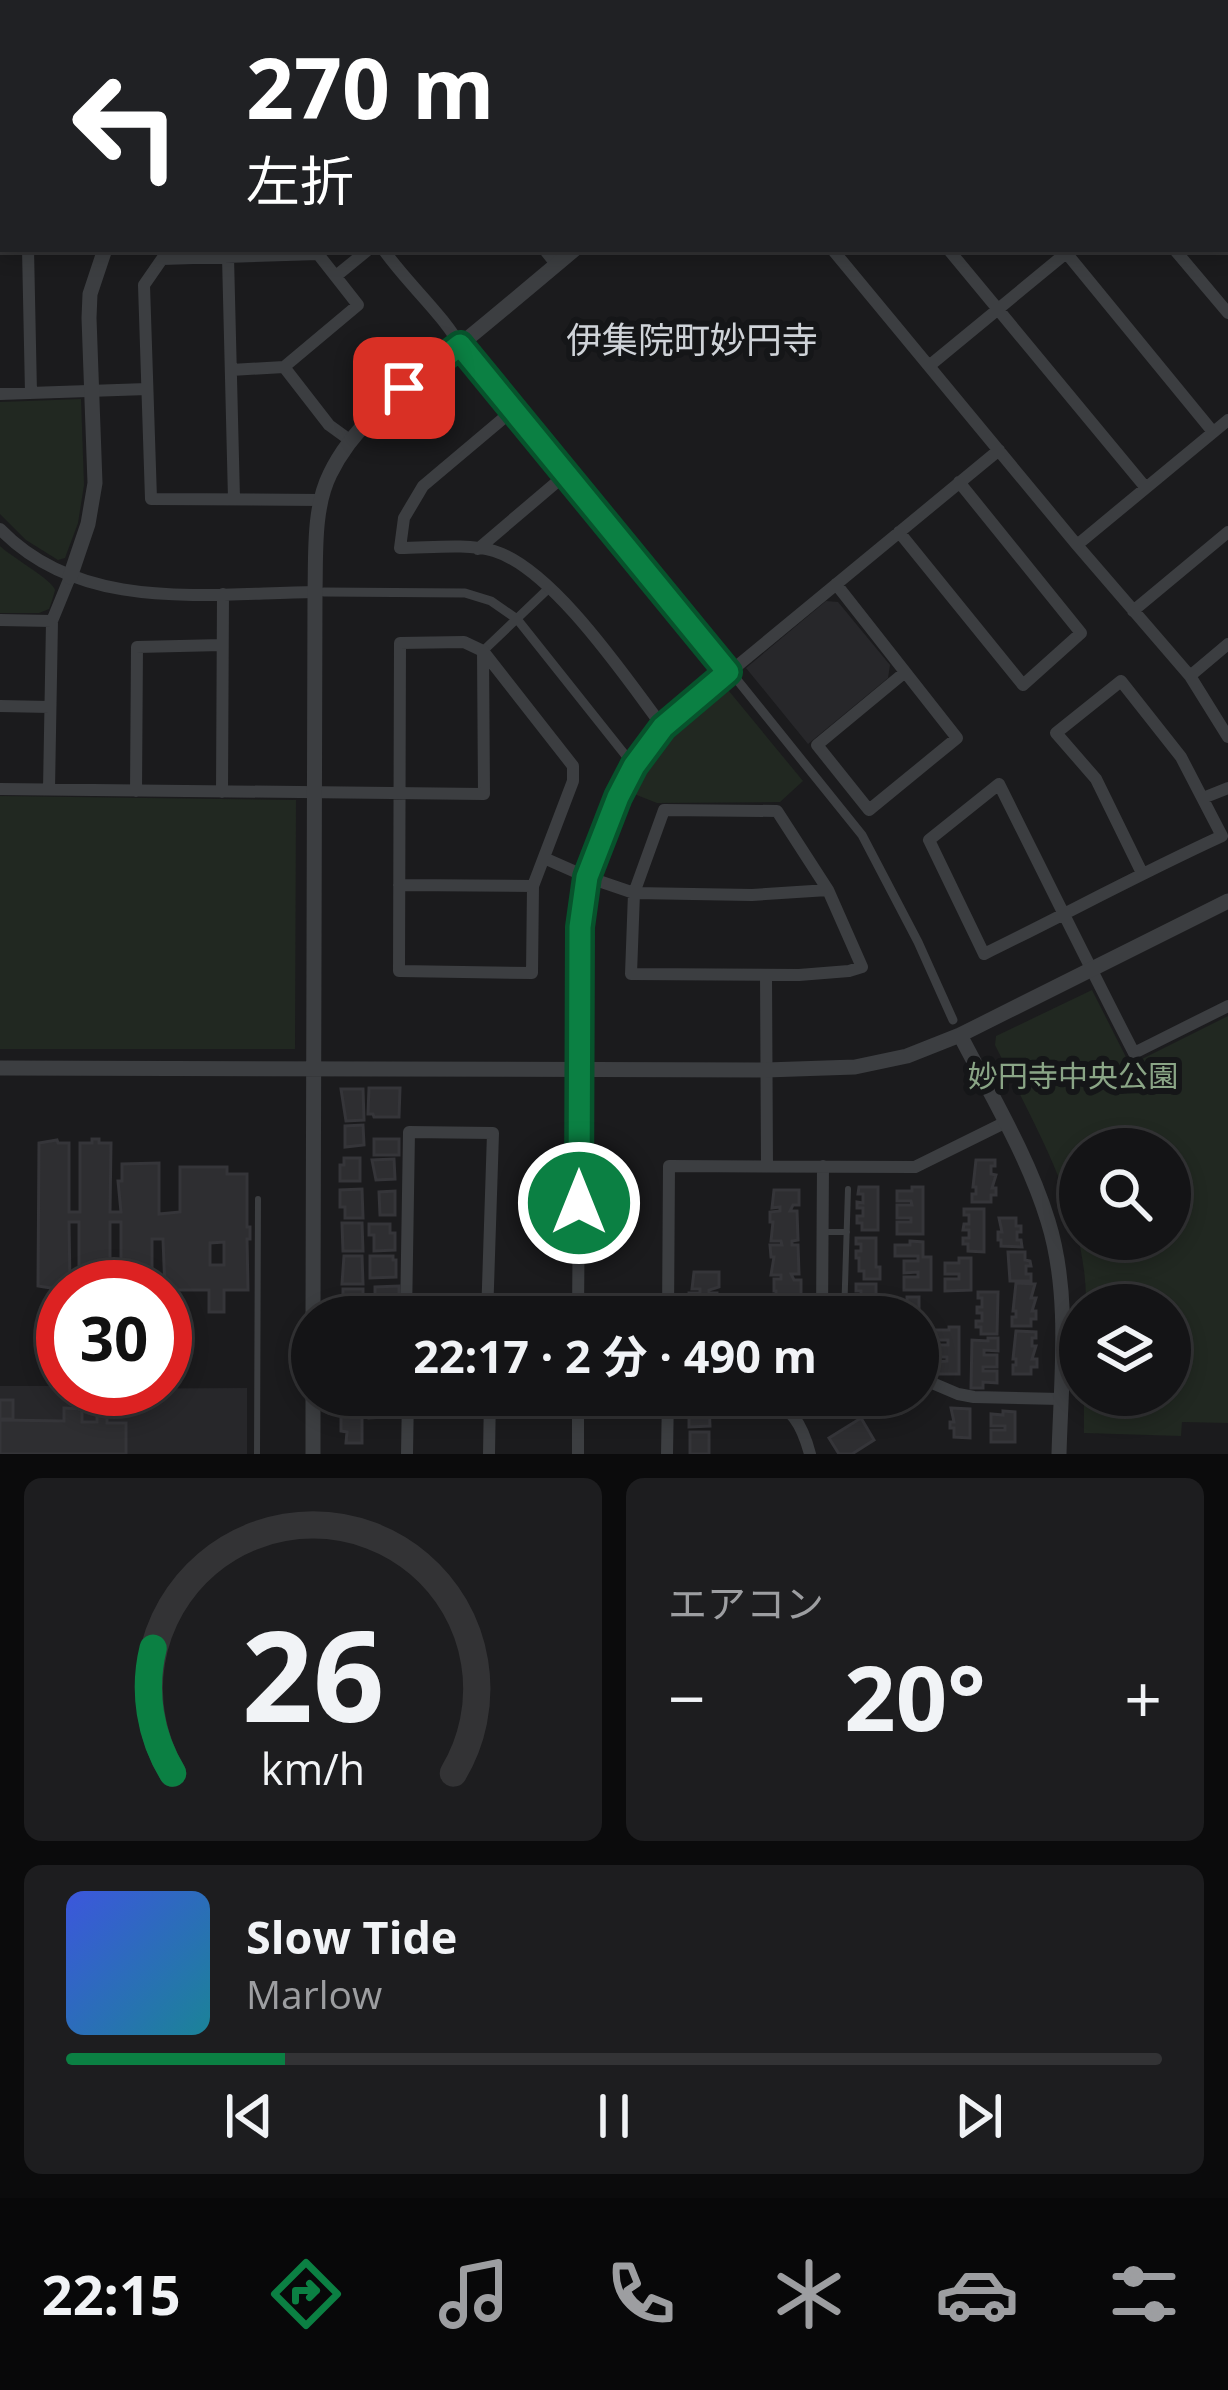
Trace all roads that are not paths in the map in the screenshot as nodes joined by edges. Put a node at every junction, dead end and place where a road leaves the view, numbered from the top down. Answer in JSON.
{"nodes":[{"id":1,"x":28,"y":252,"type":"edge"},
{"id":2,"x":104,"y":252,"type":"edge"},
{"id":3,"x":365,"y":252,"type":"edge"},
{"id":4,"x":385,"y":252,"type":"edge"},
{"id":5,"x":546,"y":252,"type":"edge"},
{"id":6,"x":571,"y":252,"type":"edge"},
{"id":7,"x":834,"y":252,"type":"edge"},
{"id":8,"x":950,"y":252,"type":"edge"},
{"id":9,"x":1064,"y":252,"type":"edge"},
{"id":10,"x":1068,"y":252,"type":"edge"},
{"id":11,"x":1176,"y":252,"type":"edge"},
{"id":12,"x":228,"y":257,"type":"junction"},
{"id":13,"x":556,"y":264,"type":"junction"},
{"id":14,"x":336,"y":276,"type":"junction"},
{"id":15,"x":998,"y":309,"type":"junction"},
{"id":16,"x":1228,"y":314,"type":"edge"},
{"id":17,"x":460,"y":345,"type":"junction"},
{"id":18,"x":929,"y":366,"type":"junction"},
{"id":19,"x":284,"y":367,"type":"junction"},
{"id":20,"x":231,"y":370,"type":"junction"},
{"id":21,"x":147,"y":389,"type":"junction"},
{"id":22,"x":91,"y":391,"type":"junction"},
{"id":23,"x":31,"y":393,"type":"junction"},
{"id":24,"x":0,"y":394,"type":"edge"},
{"id":25,"x":512,"y":411,"type":"junction"},
{"id":26,"x":1228,"y":420,"type":"edge"},
{"id":27,"x":1213,"y":432,"type":"junction"},
{"id":28,"x":351,"y":441,"type":"junction"},
{"id":29,"x":999,"y":450,"type":"junction"},
{"id":30,"x":565,"y":475,"type":"junction"},
{"id":31,"x":959,"y":482,"type":"junction"},
{"id":32,"x":1146,"y":488,"type":"junction"},
{"id":33,"x":234,"y":499,"type":"junction"},
{"id":34,"x":322,"y":500,"type":"junction"},
{"id":35,"x":0,"y":529,"type":"edge"},
{"id":36,"x":899,"y":532,"type":"junction"},
{"id":37,"x":1228,"y":532,"type":"edge"},
{"id":38,"x":1077,"y":545,"type":"junction"},
{"id":39,"x":478,"y":549,"type":"junction"},
{"id":40,"x":70,"y":577,"type":"junction"},
{"id":41,"x":836,"y":584,"type":"junction"},
{"id":42,"x":550,"y":587,"type":"junction"},
{"id":43,"x":320,"y":592,"type":"junction"},
{"id":44,"x":223,"y":594,"type":"junction"},
{"id":45,"x":1133,"y":610,"type":"junction"},
{"id":46,"x":517,"y":619,"type":"junction"},
{"id":47,"x":0,"y":620,"type":"edge"},
{"id":48,"x":52,"y":621,"type":"junction"},
{"id":49,"x":1228,"y":644,"type":"edge"},
{"id":50,"x":222,"y":645,"type":"junction"},
{"id":51,"x":482,"y":651,"type":"junction"},
{"id":52,"x":729,"y":671,"type":"junction"},
{"id":53,"x":904,"y":673,"type":"junction"},
{"id":54,"x":1190,"y":676,"type":"junction"},
{"id":55,"x":0,"y":706,"type":"edge"},
{"id":56,"x":50,"y":706,"type":"junction"},
{"id":57,"x":663,"y":727,"type":"junction"},
{"id":58,"x":1228,"y":737,"type":"edge"},
{"id":59,"x":634,"y":766,"type":"junction"},
{"id":60,"x":0,"y":788,"type":"edge"},
{"id":61,"x":1228,"y":788,"type":"edge"},
{"id":62,"x":49,"y":789,"type":"junction"},
{"id":63,"x":136,"y":790,"type":"junction"},
{"id":64,"x":222,"y":792,"type":"junction"},
{"id":65,"x":315,"y":794,"type":"junction"},
{"id":66,"x":399,"y":794,"type":"junction"},
{"id":67,"x":1203,"y":798,"type":"junction"},
{"id":68,"x":544,"y":858,"type":"junction"},
{"id":69,"x":1142,"y":873,"type":"junction"},
{"id":70,"x":587,"y":877,"type":"junction"},
{"id":71,"x":399,"y":885,"type":"junction"},
{"id":72,"x":533,"y":886,"type":"junction"},
{"id":73,"x":828,"y":890,"type":"junction"},
{"id":74,"x":634,"y":893,"type":"junction"},
{"id":75,"x":1228,"y":901,"type":"edge"},
{"id":76,"x":1064,"y":915,"type":"junction"},
{"id":77,"x":1091,"y":970,"type":"junction"},
{"id":78,"x":766,"y":975,"type":"junction"},
{"id":79,"x":1228,"y":1006,"type":"edge"},
{"id":80,"x":957,"y":1028,"type":"junction"},
{"id":81,"x":0,"y":1068,"type":"edge"},
{"id":82,"x":314,"y":1070,"type":"junction"},
{"id":83,"x":580,"y":1070,"type":"junction"},
{"id":84,"x":766,"y":1070,"type":"junction"},
{"id":85,"x":1004,"y":1123,"type":"junction"},
{"id":86,"x":766,"y":1166,"type":"junction"},
{"id":87,"x":823,"y":1166,"type":"junction"},
{"id":88,"x":848,"y":1189,"type":"dead end"},
{"id":89,"x":258,"y":1199,"type":"dead end"},
{"id":90,"x":822,"y":1232,"type":"junction"},
{"id":91,"x":847,"y":1232,"type":"junction"},
{"id":92,"x":1059,"y":1284,"type":"edge"},
{"id":93,"x":313,"y":1296,"type":"edge"},
{"id":94,"x":406,"y":1296,"type":"edge"},
{"id":95,"x":488,"y":1296,"type":"edge"},
{"id":96,"x":578,"y":1296,"type":"edge"},
{"id":97,"x":668,"y":1296,"type":"edge"},
{"id":98,"x":822,"y":1296,"type":"edge"},
{"id":99,"x":845,"y":1296,"type":"edge"},
{"id":100,"x":939,"y":1386,"type":"edge"},
{"id":101,"x":1059,"y":1400,"type":"edge"},
{"id":102,"x":313,"y":1416,"type":"edge"},
{"id":103,"x":408,"y":1416,"type":"edge"},
{"id":104,"x":490,"y":1416,"type":"edge"},
{"id":105,"x":578,"y":1416,"type":"edge"},
{"id":106,"x":668,"y":1416,"type":"edge"},
{"id":107,"x":795,"y":1416,"type":"edge"},
{"id":108,"x":1060,"y":1416,"type":"edge"},
{"id":109,"x":257,"y":1454,"type":"edge"},
{"id":110,"x":313,"y":1454,"type":"edge"},
{"id":111,"x":407,"y":1454,"type":"edge"},
{"id":112,"x":489,"y":1454,"type":"edge"},
{"id":113,"x":578,"y":1454,"type":"edge"},
{"id":114,"x":667,"y":1454,"type":"edge"},
{"id":115,"x":810,"y":1454,"type":"edge"},
{"id":116,"x":1059,"y":1454,"type":"edge"}],
"edges":[{"from":1,"to":23,"type":"street"},
{"from":2,"to":22,"type":"street"},
{"from":3,"to":14,"type":"street"},
{"from":4,"to":17,"type":"street"},
{"from":5,"to":13,"type":"street"},
{"from":6,"to":13,"type":"street"},
{"from":7,"to":18,"type":"street"},
{"from":8,"to":15,"type":"street"},
{"from":9,"to":15,"type":"street"},
{"from":10,"to":27,"type":"street"},
{"from":11,"to":16,"type":"street"},
{"from":12,"to":14,"type":"street"},
{"from":12,"to":20,"type":"street"},
{"from":12,"to":21,"type":"street"},
{"from":13,"to":17,"type":"street"},
{"from":14,"to":19,"type":"street"},
{"from":15,"to":18,"type":"street"},
{"from":15,"to":32,"type":"street"},
{"from":17,"to":25,"type":"street"},
{"from":17,"to":28,"type":"street"},
{"from":18,"to":29,"type":"street"},
{"from":19,"to":20,"type":"street"},
{"from":19,"to":28,"type":"street"},
{"from":20,"to":33,"type":"street"},
{"from":21,"to":22,"type":"street"},
{"from":21,"to":33,"type":"street"},
{"from":22,"to":23,"type":"street"},
{"from":22,"to":40,"type":"street"},
{"from":23,"to":24,"type":"street"},
{"from":25,"to":30,"type":"street"},
{"from":25,"to":39,"type":"street"},
{"from":26,"to":27,"type":"street"},
{"from":27,"to":32,"type":"street"},
{"from":28,"to":34,"type":"street"},
{"from":29,"to":31,"type":"street"},
{"from":29,"to":38,"type":"street"},
{"from":30,"to":39,"type":"street"},
{"from":30,"to":52,"type":"street"},
{"from":31,"to":36,"type":"street"},
{"from":31,"to":36,"type":"street"},
{"from":32,"to":38,"type":"street"},
{"from":33,"to":34,"type":"street"},
{"from":34,"to":43,"type":"street"},
{"from":35,"to":40,"type":"street"},
{"from":36,"to":41,"type":"street"},
{"from":37,"to":45,"type":"street"},
{"from":38,"to":45,"type":"street"},
{"from":39,"to":42,"type":"street"},
{"from":40,"to":44,"type":"street"},
{"from":40,"to":48,"type":"street"},
{"from":41,"to":52,"type":"street"},
{"from":41,"to":53,"type":"street"},
{"from":42,"to":46,"type":"street"},
{"from":42,"to":57,"type":"street"},
{"from":43,"to":44,"type":"street"},
{"from":43,"to":46,"type":"street"},
{"from":43,"to":65,"type":"street"},
{"from":44,"to":50,"type":"street"},
{"from":45,"to":54,"type":"street"},
{"from":46,"to":51,"type":"street"},
{"from":46,"to":59,"type":"street"},
{"from":47,"to":48,"type":"street"},
{"from":48,"to":56,"type":"street"},
{"from":49,"to":54,"type":"street"},
{"from":50,"to":63,"type":"street"},
{"from":50,"to":64,"type":"street"},
{"from":51,"to":66,"type":"street"},
{"from":51,"to":66,"type":"street"},
{"from":51,"to":68,"type":"street"},
{"from":52,"to":57,"type":"street"},
{"from":52,"to":80,"type":"street"},
{"from":53,"to":53,"type":"street"},
{"from":54,"to":58,"type":"street"},
{"from":55,"to":56,"type":"street"},
{"from":56,"to":62,"type":"street"},
{"from":57,"to":59,"type":"street"},
{"from":59,"to":70,"type":"street"},
{"from":60,"to":62,"type":"street"},
{"from":61,"to":67,"type":"street"},
{"from":62,"to":63,"type":"street"},
{"from":63,"to":64,"type":"street"},
{"from":64,"to":65,"type":"street"},
{"from":65,"to":66,"type":"street"},
{"from":65,"to":82,"type":"street"},
{"from":66,"to":71,"type":"street"},
{"from":67,"to":69,"type":"street"},
{"from":67,"to":69,"type":"street"},
{"from":68,"to":70,"type":"street"},
{"from":68,"to":72,"type":"street"},
{"from":69,"to":76,"type":"street"},
{"from":70,"to":74,"type":"street"},
{"from":70,"to":83,"type":"street"},
{"from":71,"to":72,"type":"street"},
{"from":71,"to":72,"type":"street"},
{"from":73,"to":74,"type":"street"},
{"from":73,"to":74,"type":"street"},
{"from":73,"to":78,"type":"street"},
{"from":74,"to":78,"type":"street"},
{"from":75,"to":77,"type":"street"},
{"from":76,"to":76,"type":"street"},
{"from":76,"to":77,"type":"street"},
{"from":77,"to":79,"type":"street"},
{"from":77,"to":80,"type":"street"},
{"from":78,"to":84,"type":"street"},
{"from":80,"to":84,"type":"street"},
{"from":80,"to":85,"type":"street"},
{"from":81,"to":82,"type":"street"},
{"from":82,"to":83,"type":"street"},
{"from":82,"to":93,"type":"street"},
{"from":83,"to":84,"type":"street"},
{"from":83,"to":96,"type":"street"},
{"from":84,"to":86,"type":"street"},
{"from":85,"to":87,"type":"street"},
{"from":85,"to":92,"type":"street"},
{"from":86,"to":87,"type":"street"},
{"from":86,"to":97,"type":"street"},
{"from":87,"to":90,"type":"street"},
{"from":88,"to":91,"type":"lane"},
{"from":89,"to":109,"type":"lane"},
{"from":90,"to":91,"type":"lane"},
{"from":90,"to":98,"type":"street"},
{"from":91,"to":99,"type":"lane"},
{"from":94,"to":95,"type":"street"},
{"from":100,"to":101,"type":"street"},
{"from":102,"to":110,"type":"street"},
{"from":103,"to":111,"type":"street"},
{"from":104,"to":112,"type":"street"},
{"from":105,"to":113,"type":"street"},
{"from":106,"to":114,"type":"street"},
{"from":107,"to":115,"type":"street"},
{"from":108,"to":116,"type":"street"}]}
